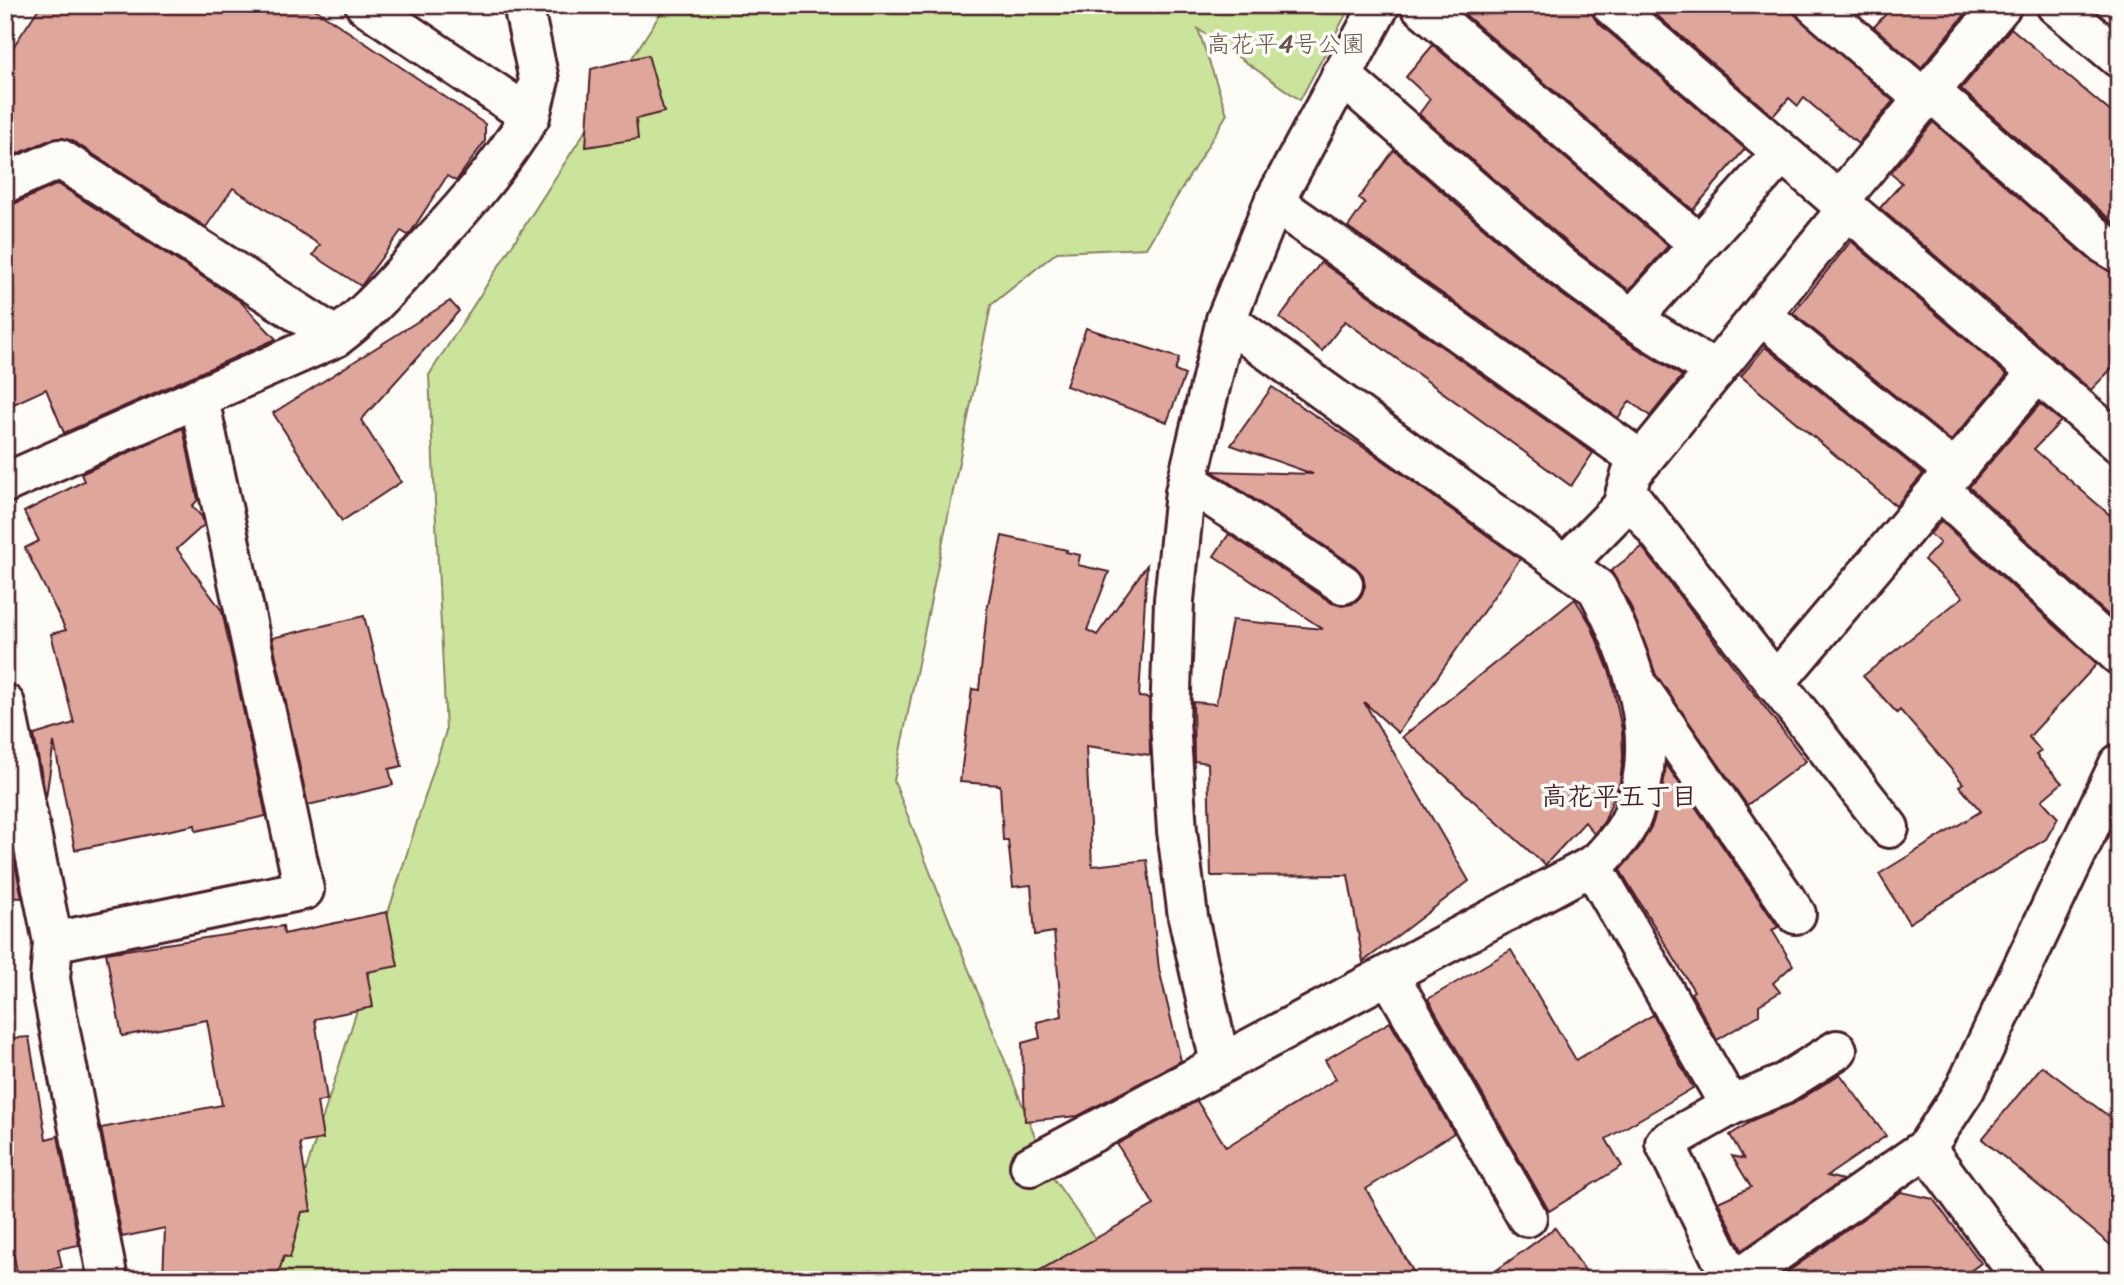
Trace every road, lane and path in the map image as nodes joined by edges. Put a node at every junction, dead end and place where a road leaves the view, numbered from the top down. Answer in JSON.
{"nodes":[{"id":1,"x":365,"y":5,"type":"edge"},
{"id":2,"x":523,"y":5,"type":"edge"},
{"id":3,"x":1380,"y":5,"type":"edge"},
{"id":4,"x":1420,"y":5,"type":"edge"},
{"id":5,"x":1611,"y":5,"type":"edge"},
{"id":6,"x":1815,"y":5,"type":"edge"},
{"id":7,"x":2002,"y":5,"type":"edge"},
{"id":8,"x":2056,"y":5,"type":"edge"},
{"id":9,"x":2119,"y":58,"type":"edge"},
{"id":10,"x":1340,"y":75,"type":"junction"},
{"id":11,"x":1927,"y":95,"type":"junction"},
{"id":12,"x":530,"y":116,"type":"junction"},
{"id":13,"x":1782,"y":153,"type":"junction"},
{"id":14,"x":5,"y":183,"type":"edge"},
{"id":15,"x":1274,"y":202,"type":"junction"},
{"id":16,"x":1843,"y":206,"type":"junction"},
{"id":17,"x":1699,"y":244,"type":"junction"},
{"id":18,"x":2119,"y":253,"type":"edge"},
{"id":19,"x":1762,"y":315,"type":"junction"},
{"id":20,"x":1632,"y":319,"type":"junction"},
{"id":21,"x":1226,"y":320,"type":"junction"},
{"id":22,"x":336,"y":337,"type":"junction"},
{"id":23,"x":1715,"y":372,"type":"junction"},
{"id":24,"x":2037,"y":373,"type":"junction"},
{"id":25,"x":199,"y":399,"type":"junction"},
{"id":26,"x":2119,"y":443,"type":"edge"},
{"id":27,"x":1634,"y":476,"type":"junction"},
{"id":28,"x":1946,"y":480,"type":"junction"},
{"id":29,"x":1188,"y":481,"type":"junction"},
{"id":30,"x":5,"y":483,"type":"edge"},
{"id":31,"x":1566,"y":564,"type":"junction"},
{"id":32,"x":1343,"y":584,"type":"dead end"},
{"id":33,"x":2119,"y":655,"type":"edge"},
{"id":34,"x":1775,"y":683,"type":"junction"},
{"id":35,"x":1639,"y":687,"type":"junction"},
{"id":36,"x":5,"y":704,"type":"edge"},
{"id":37,"x":2119,"y":764,"type":"edge"},
{"id":38,"x":12,"y":769,"type":"edge"},
{"id":39,"x":1889,"y":828,"type":"dead end"},
{"id":40,"x":1592,"y":865,"type":"junction"},
{"id":41,"x":1796,"y":914,"type":"dead end"},
{"id":42,"x":53,"y":943,"type":"junction"},
{"id":43,"x":1389,"y":975,"type":"junction"},
{"id":44,"x":1836,"y":1050,"type":"dead end"},
{"id":45,"x":1220,"y":1063,"type":"junction"},
{"id":46,"x":1730,"y":1106,"type":"junction"},
{"id":47,"x":1926,"y":1148,"type":"junction"},
{"id":48,"x":1030,"y":1166,"type":"dead end"},
{"id":49,"x":1528,"y":1217,"type":"dead end"},
{"id":50,"x":108,"y":1280,"type":"edge"},
{"id":51,"x":1734,"y":1280,"type":"edge"},
{"id":52,"x":2023,"y":1280,"type":"edge"}],
"edges":[{"from":1,"to":12,"type":"street"},
{"from":2,"to":12,"type":"street"},
{"from":3,"to":10,"type":"street"},
{"from":4,"to":17,"type":"street"},
{"from":5,"to":13,"type":"street"},
{"from":6,"to":11,"type":"street"},
{"from":7,"to":11,"type":"street"},
{"from":8,"to":9,"type":"street"},
{"from":10,"to":15,"type":"street"},
{"from":10,"to":20,"type":"street"},
{"from":11,"to":16,"type":"street"},
{"from":11,"to":18,"type":"street"},
{"from":12,"to":22,"type":"street"},
{"from":13,"to":16,"type":"street"},
{"from":13,"to":17,"type":"street"},
{"from":14,"to":22,"type":"street"},
{"from":15,"to":21,"type":"street"},
{"from":15,"to":27,"type":"street"},
{"from":16,"to":19,"type":"street"},
{"from":16,"to":24,"type":"street"},
{"from":17,"to":20,"type":"street"},
{"from":19,"to":23,"type":"street"},
{"from":19,"to":28,"type":"street"},
{"from":20,"to":23,"type":"street"},
{"from":21,"to":29,"type":"street"},
{"from":21,"to":31,"type":"street"},
{"from":22,"to":25,"type":"street"},
{"from":23,"to":27,"type":"street"},
{"from":24,"to":26,"type":"street"},
{"from":24,"to":28,"type":"street"},
{"from":25,"to":30,"type":"street"},
{"from":25,"to":42,"type":"street"},
{"from":27,"to":31,"type":"street"},
{"from":27,"to":34,"type":"street"},
{"from":28,"to":33,"type":"street"},
{"from":28,"to":34,"type":"street"},
{"from":29,"to":32,"type":"street"},
{"from":29,"to":45,"type":"street"},
{"from":31,"to":35,"type":"street"},
{"from":34,"to":39,"type":"street"},
{"from":35,"to":40,"type":"street"},
{"from":35,"to":41,"type":"street"},
{"from":36,"to":38,"type":"street"},
{"from":37,"to":47,"type":"street"},
{"from":38,"to":42,"type":"street"},
{"from":40,"to":43,"type":"street"},
{"from":40,"to":46,"type":"street"},
{"from":42,"to":50,"type":"street"},
{"from":43,"to":45,"type":"street"},
{"from":43,"to":49,"type":"street"},
{"from":44,"to":46,"type":"street"},
{"from":45,"to":48,"type":"street"},
{"from":46,"to":51,"type":"street"},
{"from":47,"to":51,"type":"street"},
{"from":47,"to":52,"type":"street"}]}
